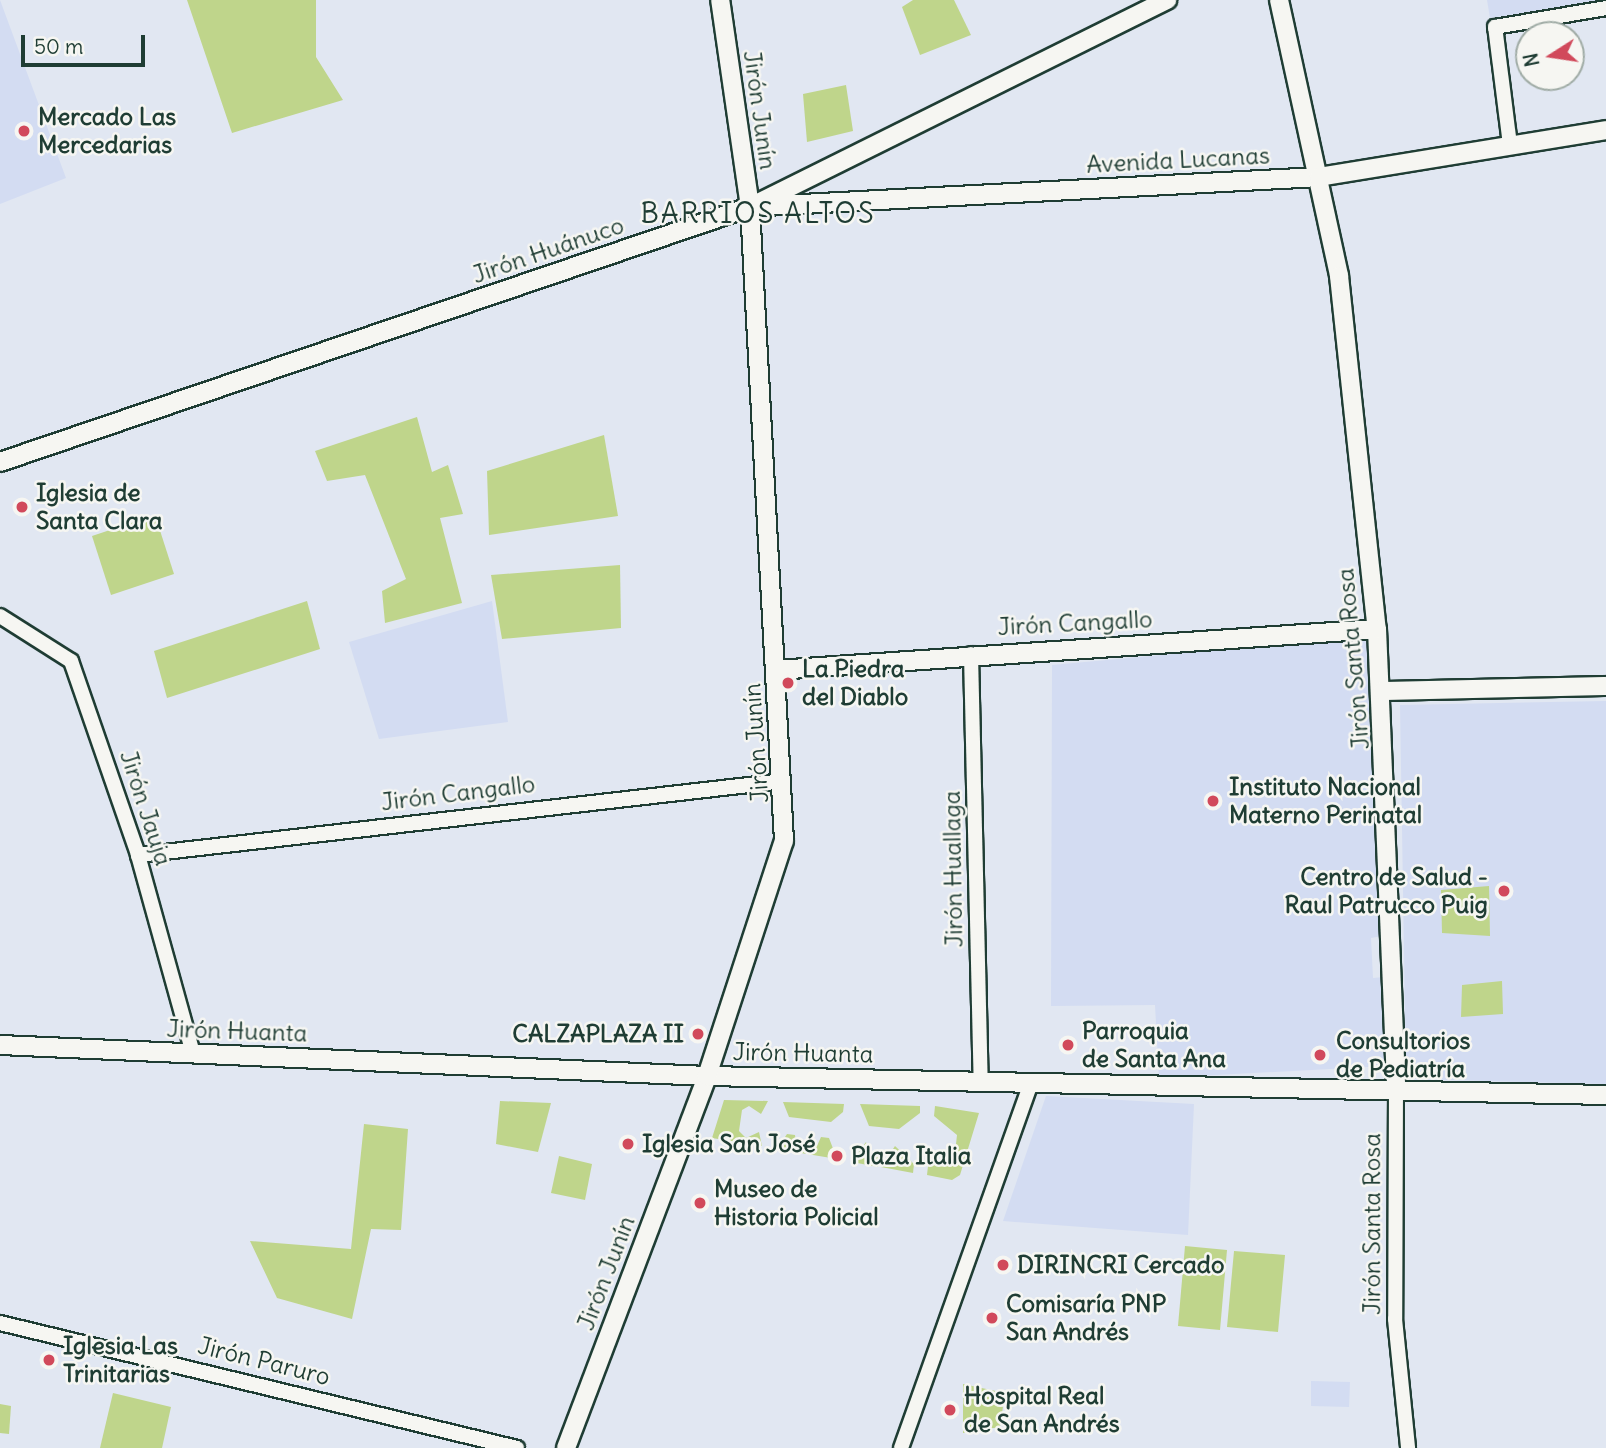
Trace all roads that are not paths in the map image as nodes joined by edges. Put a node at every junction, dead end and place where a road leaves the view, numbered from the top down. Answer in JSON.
{"nodes":[{"id":1,"x":720,"y":0,"type":"edge"},
{"id":2,"x":1167,"y":0,"type":"edge"},
{"id":3,"x":1279,"y":0,"type":"edge"},
{"id":4,"x":1606,"y":8,"type":"edge"},
{"id":5,"x":1606,"y":130,"type":"edge"},
{"id":6,"x":1510,"y":145,"type":"junction"},
{"id":7,"x":1319,"y":177,"type":"junction"},
{"id":8,"x":750,"y":207,"type":"junction"},
{"id":9,"x":0,"y":462,"type":"edge"},
{"id":10,"x":0,"y":616,"type":"edge"},
{"id":11,"x":1377,"y":629,"type":"junction"},
{"id":12,"x":971,"y":654,"type":"junction"},
{"id":13,"x":776,"y":670,"type":"junction"},
{"id":14,"x":1606,"y":686,"type":"edge"},
{"id":15,"x":1383,"y":691,"type":"junction"},
{"id":16,"x":783,"y":781,"type":"junction"},
{"id":17,"x":138,"y":855,"type":"junction"},
{"id":18,"x":0,"y":1045,"type":"edge"},
{"id":19,"x":193,"y":1053,"type":"junction"},
{"id":20,"x":707,"y":1076,"type":"junction"},
{"id":21,"x":981,"y":1082,"type":"junction"},
{"id":22,"x":1031,"y":1083,"type":"junction"},
{"id":23,"x":1396,"y":1088,"type":"junction"},
{"id":24,"x":1606,"y":1095,"type":"edge"},
{"id":25,"x":0,"y":1323,"type":"edge"},
{"id":26,"x":517,"y":1448,"type":"edge"},
{"id":27,"x":565,"y":1448,"type":"edge"},
{"id":28,"x":901,"y":1448,"type":"edge"},
{"id":29,"x":1408,"y":1448,"type":"edge"}],
"edges":[{"from":1,"to":8,"type":"street","name":"Jirón Junín"},
{"from":2,"to":8,"type":"street","name":"Jirón Huánuco"},
{"from":3,"to":7,"type":"street","name":"Jirón Santa Rosa"},
{"from":4,"to":6,"type":"street"},
{"from":5,"to":6,"type":"street","name":"Avenida Lucanas"},
{"from":6,"to":7,"type":"street","name":"Avenida Lucanas"},
{"from":7,"to":8,"type":"street","name":"Avenida Lucanas"},
{"from":7,"to":11,"type":"street","name":"Jirón Santa Rosa"},
{"from":8,"to":9,"type":"street","name":"Jirón Huánuco"},
{"from":8,"to":13,"type":"street","name":"Jirón Junín"},
{"from":10,"to":17,"type":"street","name":"Jirón Jauja"},
{"from":11,"to":12,"type":"street","name":"Jirón Cangallo"},
{"from":11,"to":15,"type":"street","name":"Jirón Santa Rosa"},
{"from":12,"to":13,"type":"street","name":"Jirón Cangallo"},
{"from":12,"to":21,"type":"street","name":"Jirón Huallaga"},
{"from":13,"to":16,"type":"street","name":"Jirón Junín"},
{"from":14,"to":15,"type":"street"},
{"from":15,"to":23,"type":"street","name":"Jirón Santa Rosa"},
{"from":16,"to":17,"type":"street","name":"Jirón Cangallo"},
{"from":16,"to":20,"type":"street","name":"Jirón Junín"},
{"from":17,"to":19,"type":"street","name":"Jirón Jauja"},
{"from":18,"to":19,"type":"street","name":"Jirón Huanta"},
{"from":19,"to":20,"type":"street","name":"Jirón Huanta"},
{"from":20,"to":21,"type":"street","name":"Jirón Huanta"},
{"from":20,"to":27,"type":"street","name":"Jirón Junín"},
{"from":21,"to":22,"type":"street","name":"Jirón Huanta"},
{"from":22,"to":23,"type":"street","name":"Jirón Huanta"},
{"from":22,"to":28,"type":"street"},
{"from":23,"to":24,"type":"street","name":"Jirón Huanta"},
{"from":23,"to":29,"type":"street","name":"Jirón Santa Rosa"},
{"from":25,"to":26,"type":"street","name":"Jirón Paruro"}]}
